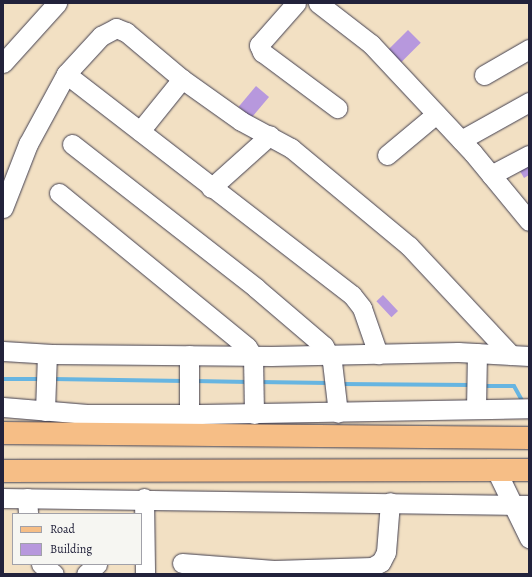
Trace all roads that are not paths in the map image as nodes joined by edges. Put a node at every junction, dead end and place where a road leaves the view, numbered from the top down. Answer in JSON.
{"nodes":[{"id":1,"x":296,"y":3,"type":"edge"},
{"id":2,"x":318,"y":3,"type":"edge"},
{"id":3,"x":50,"y":5,"type":"edge"},
{"id":4,"x":529,"y":49,"type":"edge"},
{"id":5,"x":3,"y":63,"type":"edge"},
{"id":6,"x":66,"y":74,"type":"junction"},
{"id":7,"x":484,"y":75,"type":"dead end"},
{"id":8,"x":182,"y":79,"type":"junction"},
{"id":9,"x":529,"y":102,"type":"edge"},
{"id":10,"x":337,"y":108,"type":"dead end"},
{"id":11,"x":436,"y":114,"type":"junction"},
{"id":12,"x":140,"y":132,"type":"junction"},
{"id":13,"x":270,"y":135,"type":"junction"},
{"id":14,"x":461,"y":140,"type":"junction"},
{"id":15,"x":72,"y":144,"type":"dead end"},
{"id":16,"x":387,"y":155,"type":"dead end"},
{"id":17,"x":529,"y":155,"type":"edge"},
{"id":18,"x":491,"y":175,"type":"junction"},
{"id":19,"x":8,"y":178,"type":"edge"},
{"id":20,"x":211,"y":188,"type":"junction"},
{"id":21,"x":59,"y":193,"type":"dead end"},
{"id":22,"x":3,"y":208,"type":"edge"},
{"id":23,"x":529,"y":221,"type":"edge"},
{"id":24,"x":3,"y":351,"type":"edge"},
{"id":25,"x":378,"y":354,"type":"junction"},
{"id":26,"x":520,"y":355,"type":"edge"},
{"id":27,"x":477,"y":357,"type":"junction"},
{"id":28,"x":47,"y":358,"type":"junction"},
{"id":29,"x":189,"y":359,"type":"junction"},
{"id":30,"x":331,"y":359,"type":"junction"},
{"id":31,"x":253,"y":360,"type":"junction"},
{"id":32,"x":477,"y":401,"type":"junction"},
{"id":33,"x":3,"y":407,"type":"edge"},
{"id":34,"x":529,"y":408,"type":"edge"},
{"id":35,"x":45,"y":411,"type":"junction"},
{"id":36,"x":338,"y":413,"type":"junction"},
{"id":37,"x":189,"y":414,"type":"junction"},
{"id":38,"x":254,"y":414,"type":"junction"},
{"id":39,"x":3,"y":433,"type":"edge"},
{"id":40,"x":529,"y":438,"type":"edge"},
{"id":41,"x":496,"y":470,"type":"junction"},
{"id":42,"x":529,"y":470,"type":"edge"},
{"id":43,"x":3,"y":471,"type":"edge"},
{"id":44,"x":3,"y":498,"type":"edge"},
{"id":45,"x":144,"y":498,"type":"junction"},
{"id":46,"x":390,"y":502,"type":"junction"},
{"id":47,"x":521,"y":505,"type":"edge"},
{"id":48,"x":28,"y":506,"type":"edge"},
{"id":49,"x":113,"y":506,"type":"edge"},
{"id":50,"x":529,"y":538,"type":"edge"},
{"id":51,"x":182,"y":563,"type":"dead end"},
{"id":52,"x":42,"y":565,"type":"edge"},
{"id":53,"x":96,"y":565,"type":"edge"},
{"id":54,"x":54,"y":574,"type":"edge"},
{"id":55,"x":86,"y":574,"type":"edge"},
{"id":56,"x":145,"y":574,"type":"edge"}],
"edges":[{"from":1,"to":10,"type":"street"},
{"from":2,"to":11,"type":"street"},
{"from":3,"to":5,"type":"street"},
{"from":4,"to":7,"type":"street"},
{"from":6,"to":8,"type":"street"},
{"from":6,"to":12,"type":"street"},
{"from":6,"to":19,"type":"street"},
{"from":8,"to":12,"type":"street"},
{"from":8,"to":13,"type":"street"},
{"from":9,"to":14,"type":"street"},
{"from":11,"to":14,"type":"street"},
{"from":11,"to":16,"type":"street"},
{"from":12,"to":20,"type":"street"},
{"from":13,"to":20,"type":"street"},
{"from":13,"to":26,"type":"street"},
{"from":14,"to":18,"type":"street"},
{"from":15,"to":30,"type":"street"},
{"from":17,"to":18,"type":"street"},
{"from":18,"to":23,"type":"street"},
{"from":19,"to":22,"type":"street"},
{"from":20,"to":25,"type":"street"},
{"from":21,"to":31,"type":"street"},
{"from":24,"to":28,"type":"street"},
{"from":25,"to":27,"type":"street"},
{"from":25,"to":30,"type":"street"},
{"from":26,"to":27,"type":"street"},
{"from":27,"to":32,"type":"street"},
{"from":28,"to":29,"type":"street"},
{"from":28,"to":35,"type":"street"},
{"from":29,"to":31,"type":"street"},
{"from":29,"to":37,"type":"street"},
{"from":30,"to":31,"type":"street"},
{"from":30,"to":36,"type":"street"},
{"from":31,"to":38,"type":"street"},
{"from":32,"to":34,"type":"street"},
{"from":32,"to":36,"type":"street"},
{"from":33,"to":35,"type":"street"},
{"from":35,"to":37,"type":"street"},
{"from":36,"to":38,"type":"street"},
{"from":37,"to":38,"type":"street"},
{"from":39,"to":40,"type":"main road"},
{"from":41,"to":42,"type":"main road"},
{"from":41,"to":43,"type":"main road"},
{"from":41,"to":47,"type":"street"},
{"from":44,"to":48,"type":"street"},
{"from":45,"to":46,"type":"street"},
{"from":45,"to":49,"type":"street"},
{"from":45,"to":56,"type":"street"},
{"from":46,"to":47,"type":"street"},
{"from":46,"to":51,"type":"street"},
{"from":47,"to":50,"type":"street"},
{"from":48,"to":49,"type":"street"},
{"from":52,"to":54,"type":"street"},
{"from":53,"to":55,"type":"street"}]}
